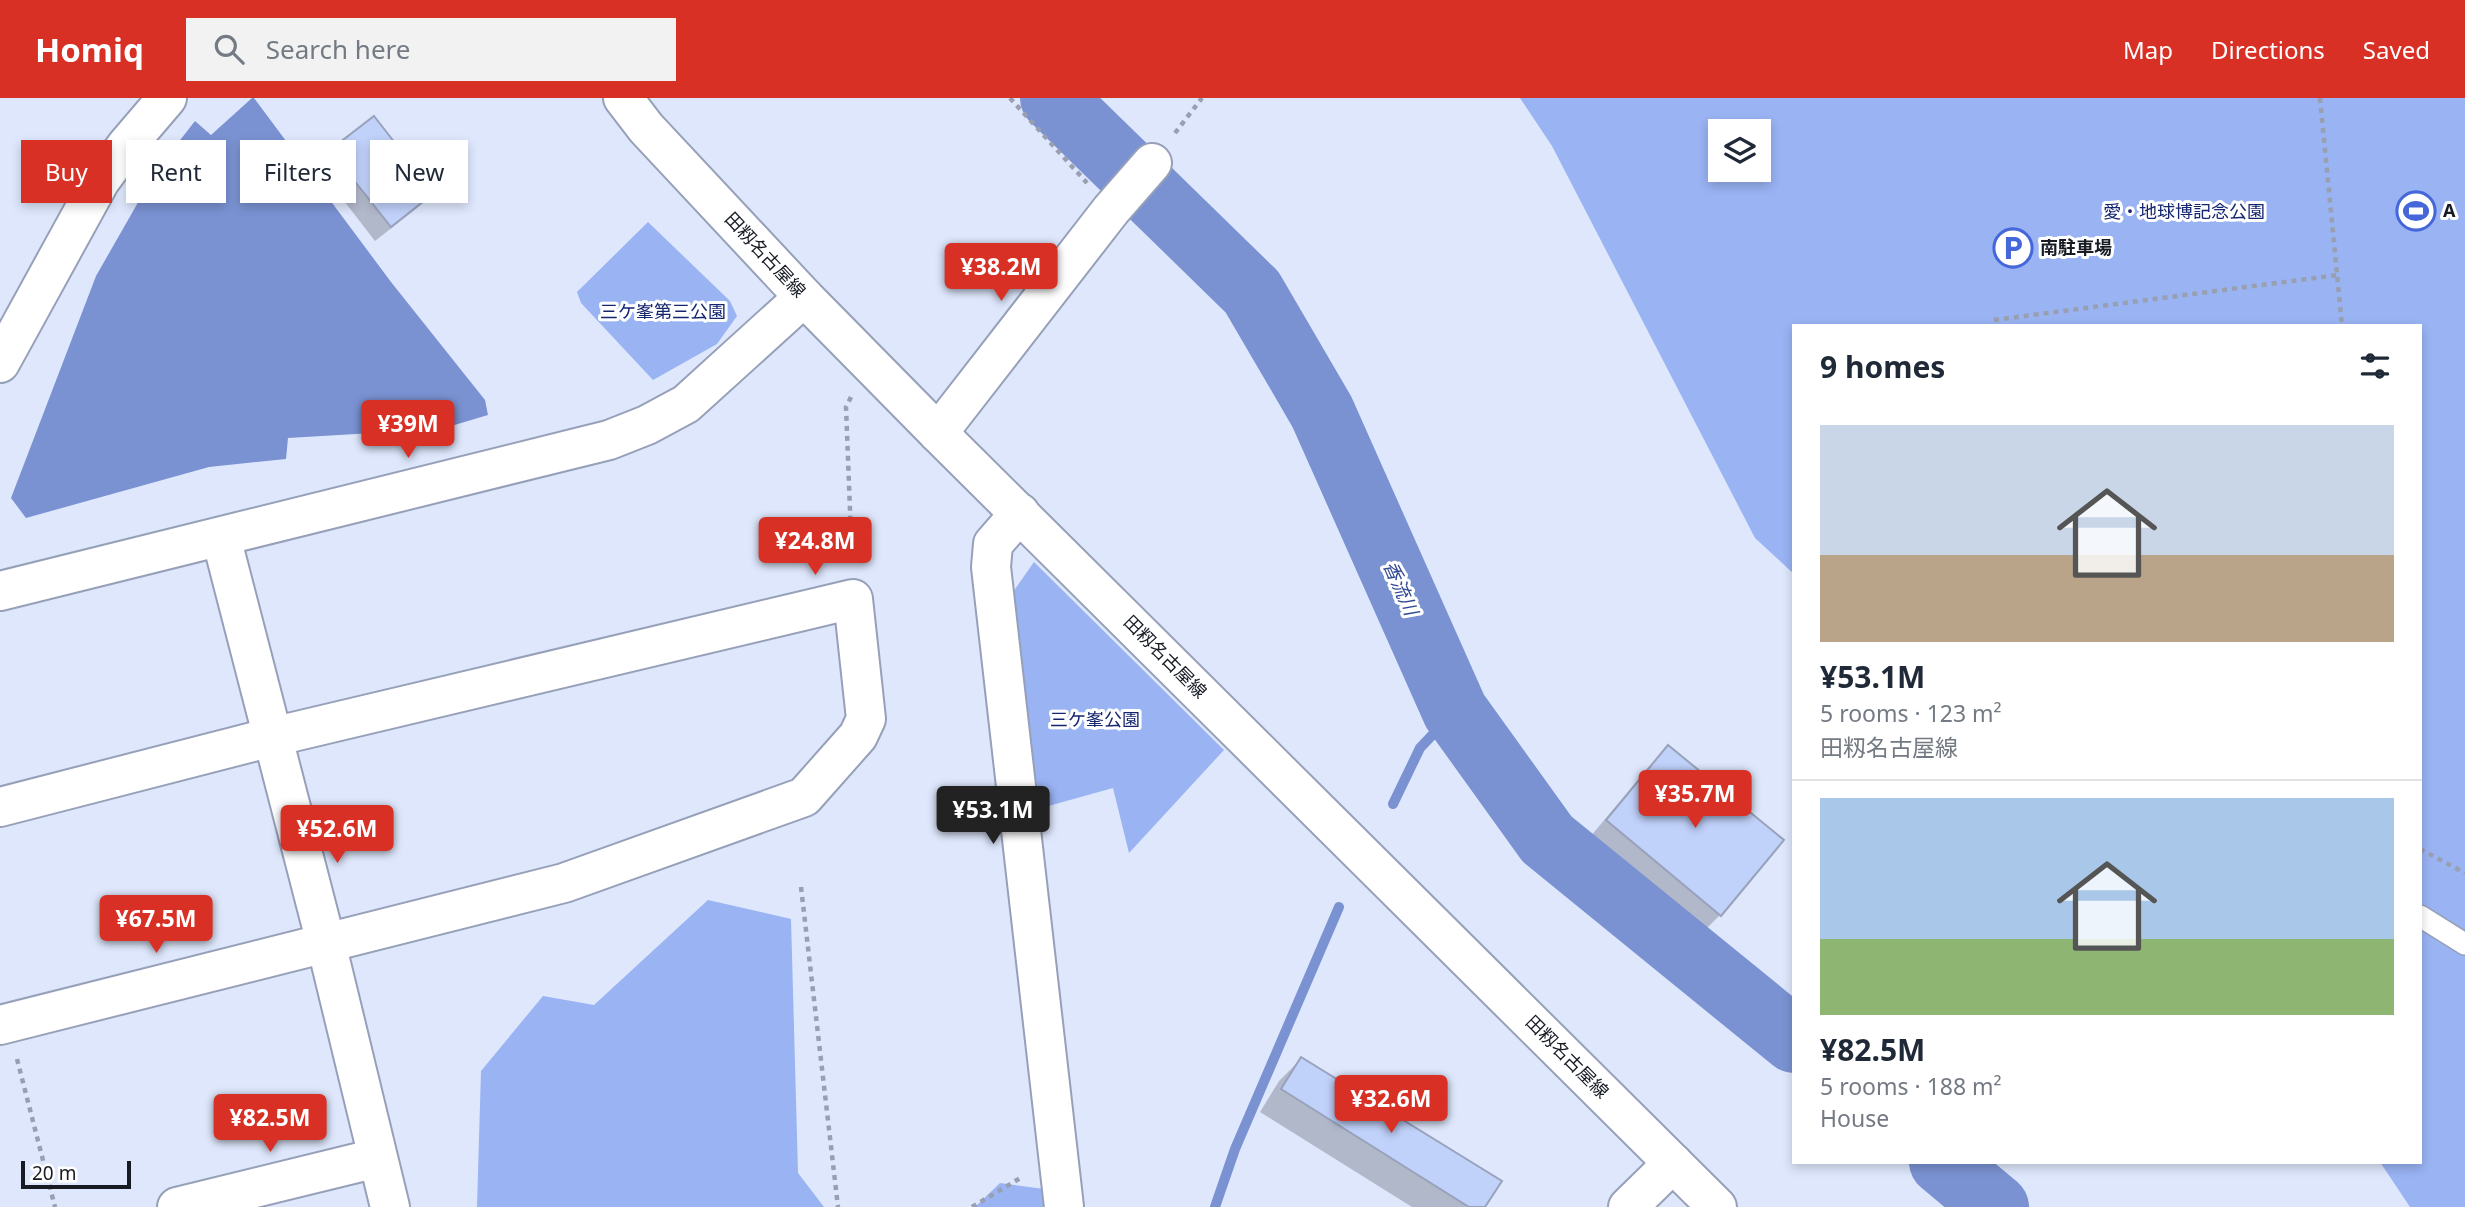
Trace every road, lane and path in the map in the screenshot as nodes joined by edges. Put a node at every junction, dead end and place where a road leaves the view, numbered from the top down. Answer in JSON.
{"nodes":[{"id":1,"x":167,"y":98,"type":"edge"},
{"id":2,"x":622,"y":98,"type":"edge"},
{"id":3,"x":1010,"y":98,"type":"edge"},
{"id":4,"x":1202,"y":98,"type":"edge"},
{"id":5,"x":2320,"y":98,"type":"edge"},
{"id":6,"x":1153,"y":163,"type":"joint"},
{"id":7,"x":1111,"y":210,"type":"junction"},
{"id":8,"x":2338,"y":275,"type":"junction"},
{"id":9,"x":804,"y":297,"type":"junction"},
{"id":10,"x":1994,"y":320,"type":"dead end"},
{"id":11,"x":2342,"y":324,"type":"edge"},
{"id":12,"x":0,"y":363,"type":"edge"},
{"id":13,"x":853,"y":393,"type":"dead end"},
{"id":14,"x":938,"y":433,"type":"junction"},
{"id":15,"x":1020,"y":513,"type":"junction"},
{"id":16,"x":221,"y":537,"type":"junction"},
{"id":17,"x":0,"y":591,"type":"edge"},
{"id":18,"x":853,"y":599,"type":"junction"},
{"id":19,"x":272,"y":737,"type":"junction"},
{"id":20,"x":0,"y":807,"type":"edge"},
{"id":21,"x":2422,"y":850,"type":"edge"},
{"id":22,"x":2465,"y":873,"type":"edge"},
{"id":23,"x":801,"y":887,"type":"dead end"},
{"id":24,"x":2422,"y":917,"type":"edge"},
{"id":25,"x":326,"y":943,"type":"junction"},
{"id":26,"x":2465,"y":944,"type":"edge"},
{"id":27,"x":4,"y":1024,"type":"edge"},
{"id":28,"x":1059,"y":1157,"type":"junction"},
{"id":29,"x":377,"y":1158,"type":"junction"},
{"id":30,"x":1673,"y":1163,"type":"junction"},
{"id":31,"x":55,"y":1207,"type":"edge"},
{"id":32,"x":177,"y":1207,"type":"edge"},
{"id":33,"x":390,"y":1207,"type":"edge"},
{"id":34,"x":838,"y":1207,"type":"edge"},
{"id":35,"x":972,"y":1207,"type":"edge"},
{"id":36,"x":1065,"y":1207,"type":"edge"},
{"id":37,"x":1628,"y":1207,"type":"edge"},
{"id":38,"x":1717,"y":1207,"type":"edge"}],
"edges":[{"from":1,"to":12,"type":"street"},
{"from":2,"to":9,"type":"street","name":"田籾名古屋線"},
{"from":3,"to":7,"type":"path"},
{"from":4,"to":6,"type":"path"},
{"from":5,"to":8,"type":"path"},
{"from":6,"to":7,"type":"street"},
{"from":7,"to":14,"type":"street"},
{"from":8,"to":10,"type":"path"},
{"from":8,"to":11,"type":"path"},
{"from":9,"to":14,"type":"street","name":"田籾名古屋線"},
{"from":9,"to":16,"type":"street"},
{"from":13,"to":18,"type":"path"},
{"from":14,"to":15,"type":"street","name":"田籾名古屋線"},
{"from":15,"to":28,"type":"street"},
{"from":15,"to":30,"type":"street","name":"田籾名古屋線"},
{"from":16,"to":17,"type":"street"},
{"from":16,"to":19,"type":"street"},
{"from":18,"to":19,"type":"street"},
{"from":18,"to":25,"type":"street"},
{"from":19,"to":20,"type":"street"},
{"from":19,"to":25,"type":"street"},
{"from":21,"to":22,"type":"path"},
{"from":23,"to":34,"type":"path"},
{"from":24,"to":26,"type":"lane"},
{"from":25,"to":27,"type":"street"},
{"from":25,"to":29,"type":"street"},
{"from":27,"to":31,"type":"path"},
{"from":28,"to":35,"type":"path"},
{"from":28,"to":36,"type":"street"},
{"from":29,"to":32,"type":"street"},
{"from":29,"to":33,"type":"street"},
{"from":30,"to":37,"type":"street"},
{"from":30,"to":38,"type":"street","name":"田籾名古屋線"}]}
